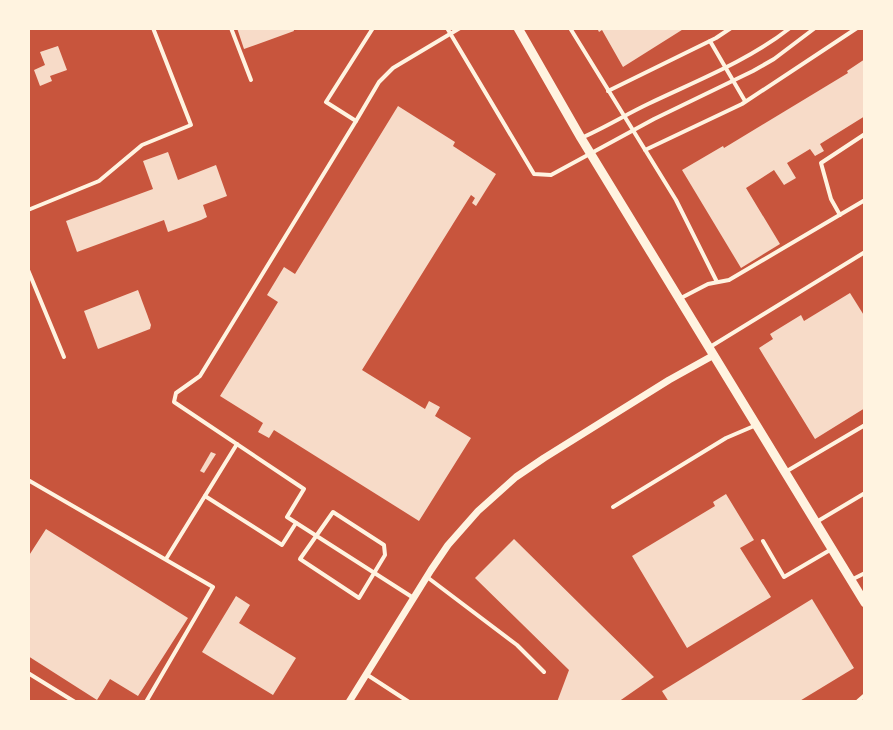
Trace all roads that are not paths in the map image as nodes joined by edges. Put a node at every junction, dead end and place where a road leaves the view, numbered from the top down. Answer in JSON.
{"nodes":[{"id":1,"x":153,"y":28,"type":"edge"},
{"id":2,"x":231,"y":28,"type":"edge"},
{"id":3,"x":373,"y":28,"type":"edge"},
{"id":4,"x":460,"y":28,"type":"edge"},
{"id":5,"x":518,"y":28,"type":"edge"},
{"id":6,"x":570,"y":28,"type":"edge"},
{"id":7,"x":731,"y":28,"type":"edge"},
{"id":8,"x":790,"y":28,"type":"edge"},
{"id":9,"x":815,"y":28,"type":"edge"},
{"id":10,"x":857,"y":28,"type":"edge"},
{"id":11,"x":449,"y":31,"type":"edge"},
{"id":12,"x":710,"y":41,"type":"junction"},
{"id":13,"x":726,"y":68,"type":"junction"},
{"id":14,"x":251,"y":80,"type":"dead end"},
{"id":15,"x":733,"y":81,"type":"junction"},
{"id":16,"x":608,"y":91,"type":"junction"},
{"id":17,"x":745,"y":101,"type":"junction"},
{"id":18,"x":623,"y":116,"type":"junction"},
{"id":19,"x":356,"y":121,"type":"junction"},
{"id":20,"x":632,"y":131,"type":"junction"},
{"id":21,"x":865,"y":134,"type":"edge"},
{"id":22,"x":581,"y":138,"type":"junction"},
{"id":23,"x":645,"y":150,"type":"junction"},
{"id":24,"x":592,"y":153,"type":"junction"},
{"id":25,"x":865,"y":200,"type":"edge"},
{"id":26,"x":28,"y":210,"type":"edge"},
{"id":27,"x":840,"y":215,"type":"junction"},
{"id":28,"x":865,"y":252,"type":"edge"},
{"id":29,"x":28,"y":270,"type":"edge"},
{"id":30,"x":717,"y":282,"type":"junction"},
{"id":31,"x":680,"y":299,"type":"junction"},
{"id":32,"x":712,"y":351,"type":"junction"},
{"id":33,"x":64,"y":357,"type":"dead end"},
{"id":34,"x":757,"y":425,"type":"junction"},
{"id":35,"x":865,"y":425,"type":"edge"},
{"id":36,"x":237,"y":444,"type":"junction"},
{"id":37,"x":785,"y":472,"type":"junction"},
{"id":38,"x":28,"y":480,"type":"edge"},
{"id":39,"x":865,"y":493,"type":"edge"},
{"id":40,"x":205,"y":496,"type":"junction"},
{"id":41,"x":613,"y":507,"type":"dead end"},
{"id":42,"x":816,"y":522,"type":"junction"},
{"id":43,"x":296,"y":523,"type":"junction"},
{"id":44,"x":315,"y":535,"type":"junction"},
{"id":45,"x":763,"y":541,"type":"dead end"},
{"id":46,"x":832,"y":549,"type":"junction"},
{"id":47,"x":166,"y":559,"type":"junction"},
{"id":48,"x":374,"y":573,"type":"junction"},
{"id":49,"x":865,"y":573,"type":"edge"},
{"id":50,"x":427,"y":577,"type":"junction"},
{"id":51,"x":851,"y":581,"type":"junction"},
{"id":52,"x":413,"y":598,"type":"junction"},
{"id":53,"x":865,"y":603,"type":"edge"},
{"id":54,"x":544,"y":672,"type":"dead end"},
{"id":55,"x":28,"y":673,"type":"edge"},
{"id":56,"x":366,"y":674,"type":"junction"},
{"id":57,"x":865,"y":695,"type":"edge"},
{"id":58,"x":75,"y":702,"type":"edge"},
{"id":59,"x":146,"y":702,"type":"edge"},
{"id":60,"x":349,"y":702,"type":"edge"},
{"id":61,"x":409,"y":702,"type":"edge"},
{"id":62,"x":857,"y":702,"type":"edge"}],
"edges":[{"from":1,"to":26,"type":"lane"},
{"from":2,"to":14,"type":"lane"},
{"from":3,"to":19,"type":"lane"},
{"from":4,"to":11,"type":"lane"},
{"from":5,"to":22,"type":"street"},
{"from":6,"to":16,"type":"lane"},
{"from":7,"to":12,"type":"lane"},
{"from":8,"to":13,"type":"lane"},
{"from":9,"to":15,"type":"lane"},
{"from":10,"to":17,"type":"lane"},
{"from":11,"to":19,"type":"lane"},
{"from":11,"to":24,"type":"lane"},
{"from":12,"to":13,"type":"lane"},
{"from":12,"to":16,"type":"lane"},
{"from":13,"to":15,"type":"lane"},
{"from":13,"to":18,"type":"lane"},
{"from":15,"to":17,"type":"lane"},
{"from":15,"to":20,"type":"lane"},
{"from":16,"to":18,"type":"lane"},
{"from":17,"to":23,"type":"lane"},
{"from":18,"to":20,"type":"lane"},
{"from":18,"to":22,"type":"lane"},
{"from":19,"to":36,"type":"lane"},
{"from":20,"to":23,"type":"lane"},
{"from":20,"to":24,"type":"lane"},
{"from":21,"to":27,"type":"lane"},
{"from":22,"to":24,"type":"street"},
{"from":23,"to":30,"type":"lane"},
{"from":24,"to":31,"type":"street"},
{"from":25,"to":27,"type":"lane"},
{"from":27,"to":30,"type":"lane"},
{"from":28,"to":32,"type":"lane"},
{"from":29,"to":33,"type":"lane"},
{"from":30,"to":31,"type":"lane"},
{"from":31,"to":32,"type":"street"},
{"from":32,"to":34,"type":"street"},
{"from":32,"to":50,"type":"street"},
{"from":34,"to":37,"type":"street"},
{"from":34,"to":41,"type":"lane"},
{"from":35,"to":37,"type":"lane"},
{"from":36,"to":40,"type":"lane"},
{"from":36,"to":43,"type":"lane"},
{"from":37,"to":42,"type":"street"},
{"from":38,"to":47,"type":"lane"},
{"from":39,"to":42,"type":"lane"},
{"from":40,"to":43,"type":"lane"},
{"from":40,"to":47,"type":"lane"},
{"from":42,"to":46,"type":"street"},
{"from":43,"to":44,"type":"lane"},
{"from":44,"to":48,"type":"lane"},
{"from":44,"to":48,"type":"lane"},
{"from":44,"to":48,"type":"lane"},
{"from":45,"to":46,"type":"lane"},
{"from":46,"to":51,"type":"street"},
{"from":47,"to":59,"type":"lane"},
{"from":48,"to":52,"type":"lane"},
{"from":49,"to":51,"type":"lane"},
{"from":50,"to":52,"type":"street"},
{"from":50,"to":54,"type":"lane"},
{"from":51,"to":53,"type":"street"},
{"from":52,"to":56,"type":"street"},
{"from":55,"to":58,"type":"lane"},
{"from":56,"to":60,"type":"street"},
{"from":56,"to":61,"type":"lane"},
{"from":57,"to":62,"type":"lane"}]}
